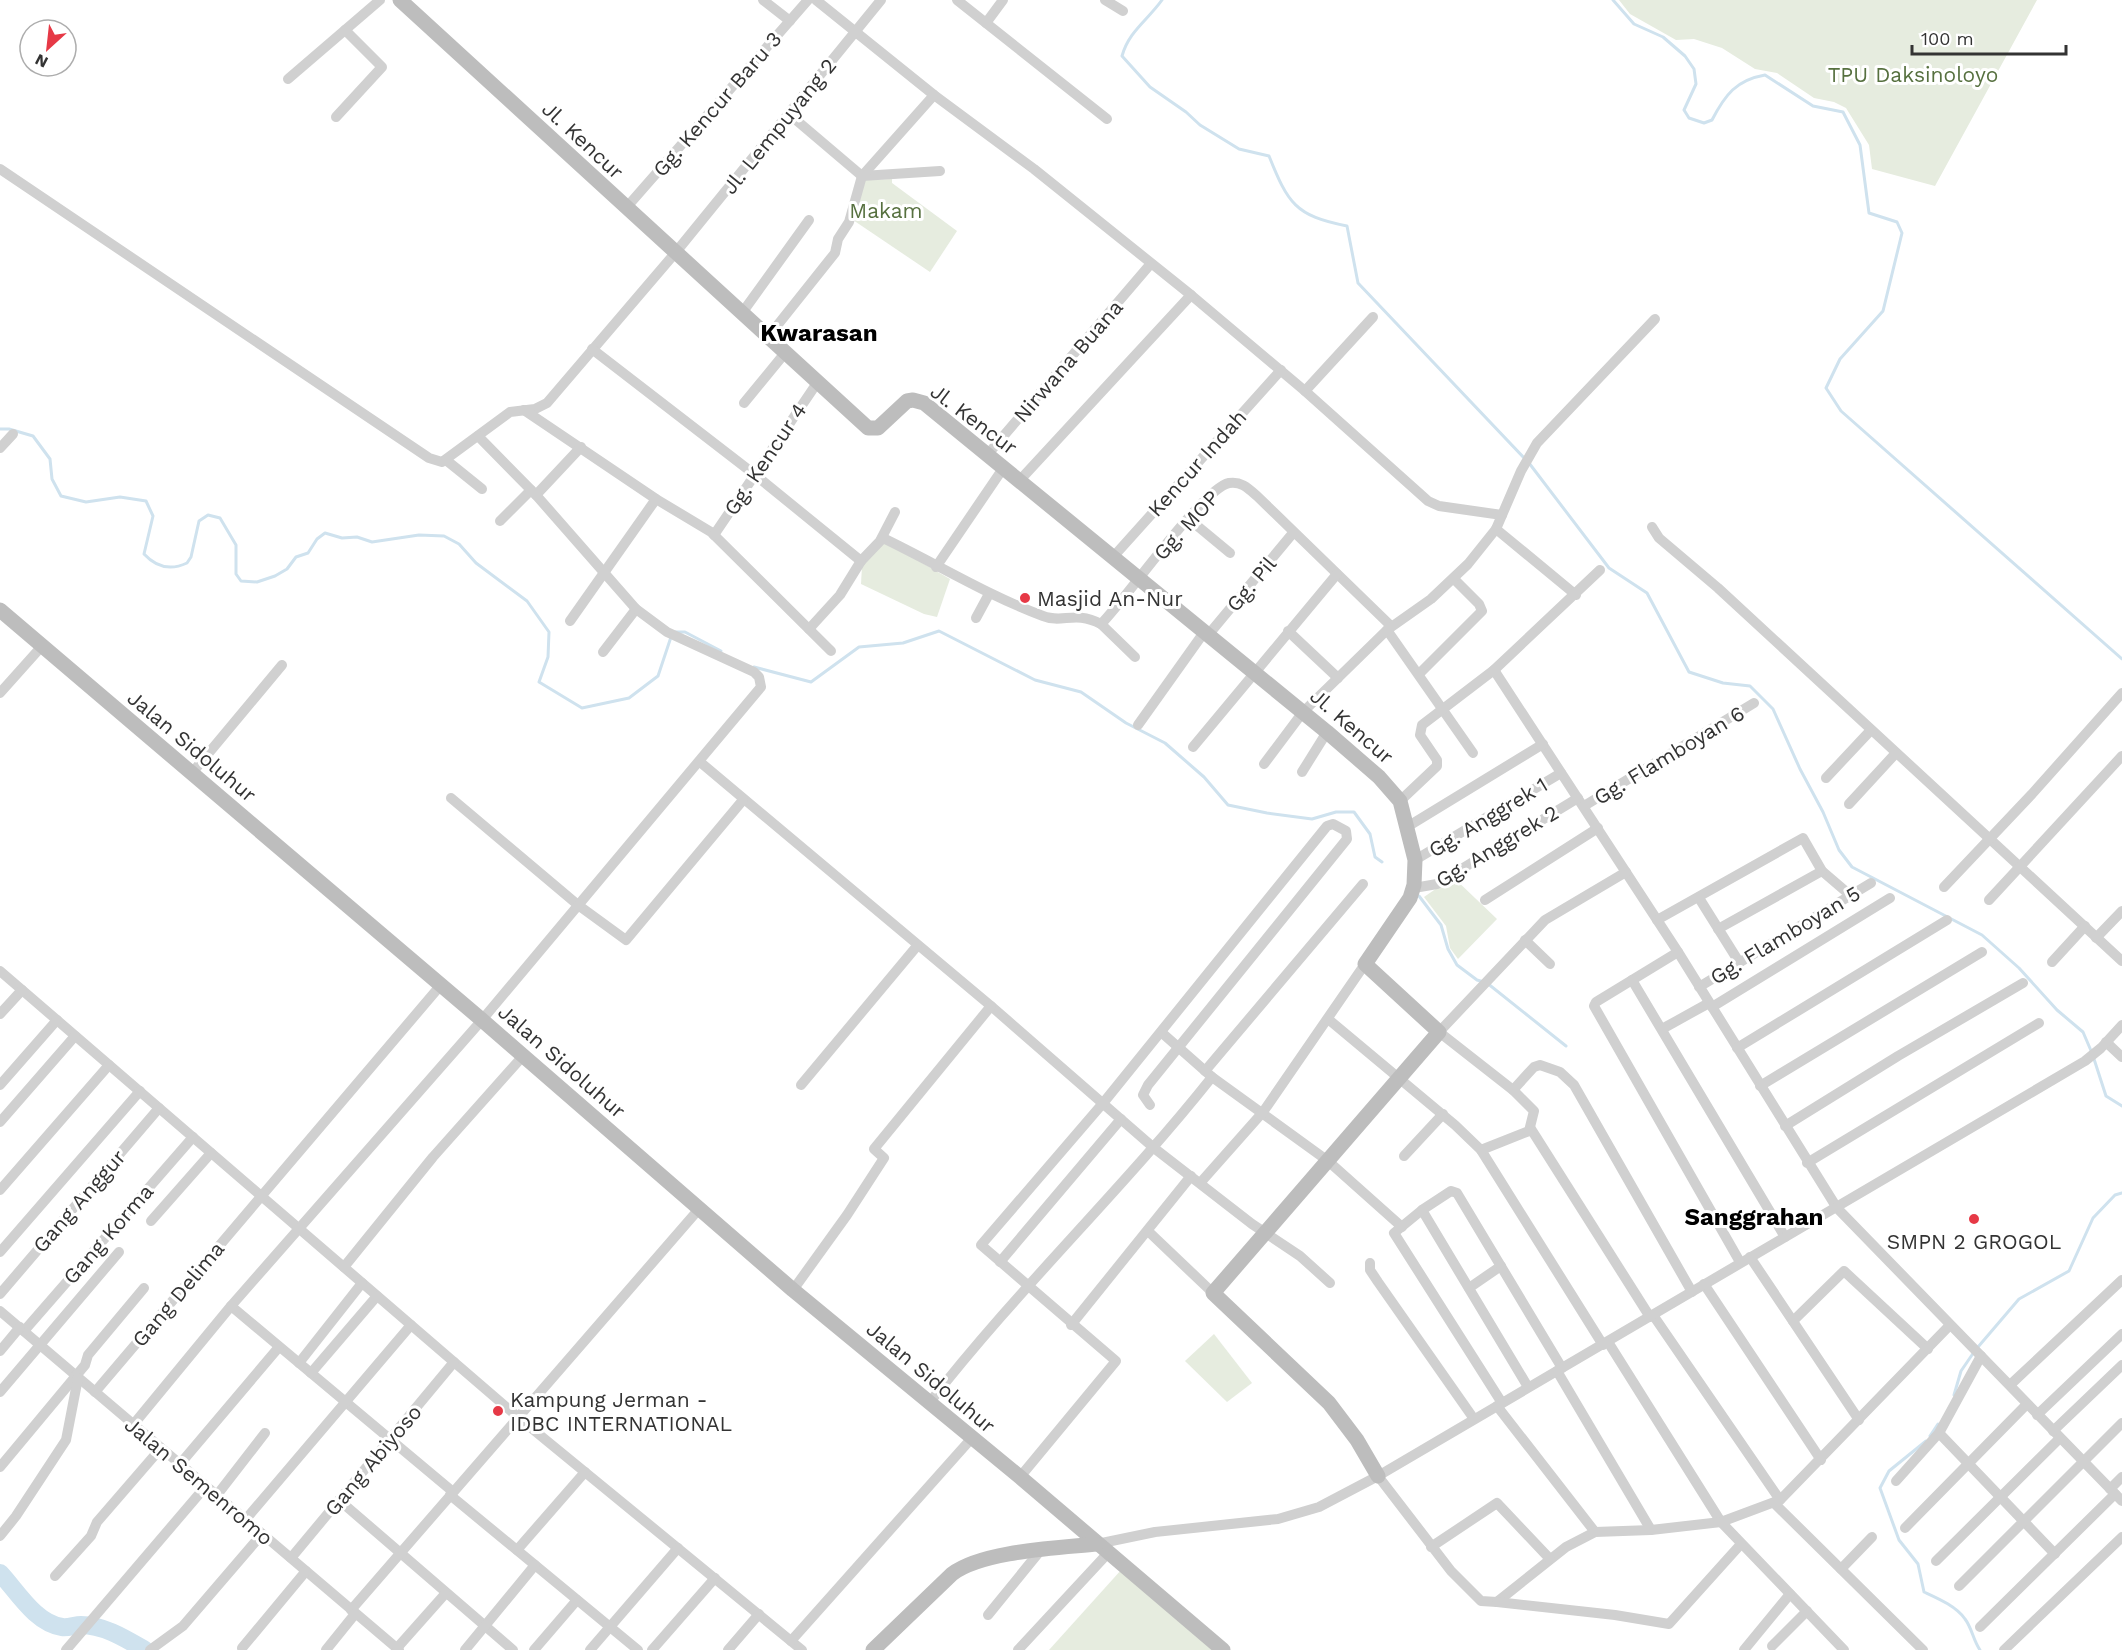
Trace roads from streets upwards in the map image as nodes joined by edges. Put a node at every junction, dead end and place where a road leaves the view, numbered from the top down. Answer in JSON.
{"nodes":[{"id":1,"x":380,"y":0,"type":"edge"},
{"id":2,"x":400,"y":0,"type":"edge"},
{"id":3,"x":763,"y":0,"type":"edge"},
{"id":4,"x":808,"y":0,"type":"edge"},
{"id":5,"x":816,"y":0,"type":"edge"},
{"id":6,"x":881,"y":0,"type":"edge"},
{"id":7,"x":957,"y":0,"type":"edge"},
{"id":8,"x":1003,"y":0,"type":"edge"},
{"id":9,"x":1105,"y":0,"type":"edge"},
{"id":10,"x":1123,"y":10,"type":"dead end"},
{"id":11,"x":790,"y":21,"type":"junction"},
{"id":12,"x":986,"y":23,"type":"junction"},
{"id":13,"x":345,"y":30,"type":"junction"},
{"id":14,"x":857,"y":31,"type":"junction"},
{"id":15,"x":288,"y":79,"type":"dead end"},
{"id":16,"x":934,"y":95,"type":"junction"},
{"id":17,"x":789,"y":114,"type":"junction"},
{"id":18,"x":336,"y":117,"type":"dead end"},
{"id":19,"x":1107,"y":119,"type":"dead end"},
{"id":20,"x":0,"y":169,"type":"edge"},
{"id":21,"x":940,"y":171,"type":"dead end"},
{"id":22,"x":862,"y":177,"type":"junction"},
{"id":23,"x":626,"y":208,"type":"junction"},
{"id":24,"x":809,"y":220,"type":"dead end"},
{"id":25,"x":676,"y":252,"type":"junction"},
{"id":26,"x":1148,"y":267,"type":"dead end"},
{"id":27,"x":1191,"y":295,"type":"junction"},
{"id":28,"x":742,"y":313,"type":"junction"},
{"id":29,"x":1373,"y":317,"type":"dead end"},
{"id":30,"x":1655,"y":319,"type":"dead end"},
{"id":31,"x":768,"y":337,"type":"junction"},
{"id":32,"x":592,"y":349,"type":"junction"},
{"id":33,"x":785,"y":353,"type":"junction"},
{"id":34,"x":1281,"y":370,"type":"junction"},
{"id":35,"x":817,"y":383,"type":"junction"},
{"id":36,"x":1305,"y":391,"type":"junction"},
{"id":37,"x":743,"y":403,"type":"dead end"},
{"id":38,"x":524,"y":410,"type":"junction"},
{"id":39,"x":13,"y":434,"type":"dead end"},
{"id":40,"x":478,"y":436,"type":"junction"},
{"id":41,"x":581,"y":447,"type":"junction"},
{"id":42,"x":0,"y":448,"type":"edge"},
{"id":43,"x":988,"y":454,"type":"junction"},
{"id":44,"x":446,"y":460,"type":"junction"},
{"id":45,"x":1004,"y":467,"type":"junction"},
{"id":46,"x":754,"y":474,"type":"junction"},
{"id":47,"x":1020,"y":480,"type":"junction"},
{"id":48,"x":482,"y":489,"type":"dead end"},
{"id":49,"x":534,"y":493,"type":"junction"},
{"id":50,"x":656,"y":499,"type":"junction"},
{"id":51,"x":895,"y":512,"type":"dead end"},
{"id":52,"x":1502,"y":515,"type":"junction"},
{"id":53,"x":1189,"y":519,"type":"junction"},
{"id":54,"x":500,"y":521,"type":"dead end"},
{"id":55,"x":1652,"y":527,"type":"dead end"},
{"id":56,"x":1496,"y":529,"type":"junction"},
{"id":57,"x":1293,"y":533,"type":"junction"},
{"id":58,"x":714,"y":535,"type":"junction"},
{"id":59,"x":881,"y":538,"type":"junction"},
{"id":60,"x":1230,"y":553,"type":"dead end"},
{"id":61,"x":1113,"y":556,"type":"junction"},
{"id":62,"x":861,"y":561,"type":"junction"},
{"id":63,"x":936,"y":567,"type":"junction"},
{"id":64,"x":1600,"y":570,"type":"dead end"},
{"id":65,"x":1336,"y":574,"type":"junction"},
{"id":66,"x":605,"y":575,"type":"junction"},
{"id":67,"x":1141,"y":578,"type":"junction"},
{"id":68,"x":1454,"y":579,"type":"junction"},
{"id":69,"x":988,"y":594,"type":"junction"},
{"id":70,"x":1576,"y":595,"type":"junction"},
{"id":71,"x":636,"y":609,"type":"junction"},
{"id":72,"x":2,"y":617,"type":"edge"},
{"id":73,"x":976,"y":618,"type":"dead end"},
{"id":74,"x":570,"y":621,"type":"dead end"},
{"id":75,"x":1101,"y":624,"type":"junction"},
{"id":76,"x":1389,"y":628,"type":"junction"},
{"id":77,"x":809,"y":629,"type":"junction"},
{"id":78,"x":1288,"y":631,"type":"junction"},
{"id":79,"x":1207,"y":632,"type":"junction"},
{"id":80,"x":42,"y":646,"type":"junction"},
{"id":81,"x":831,"y":651,"type":"dead end"},
{"id":82,"x":603,"y":652,"type":"dead end"},
{"id":83,"x":1135,"y":657,"type":"dead end"},
{"id":84,"x":282,"y":664,"type":"dead end"},
{"id":85,"x":1494,"y":670,"type":"junction"},
{"id":86,"x":1254,"y":671,"type":"junction"},
{"id":87,"x":1419,"y":674,"type":"junction"},
{"id":88,"x":1338,"y":678,"type":"junction"},
{"id":89,"x":0,"y":693,"type":"edge"},
{"id":90,"x":2122,"y":693,"type":"edge"},
{"id":91,"x":1754,"y":703,"type":"dead end"},
{"id":92,"x":1444,"y":710,"type":"junction"},
{"id":93,"x":1303,"y":712,"type":"junction"},
{"id":94,"x":1138,"y":725,"type":"dead end"},
{"id":95,"x":1871,"y":730,"type":"junction"},
{"id":96,"x":1327,"y":732,"type":"junction"},
{"id":97,"x":1543,"y":744,"type":"junction"},
{"id":98,"x":1193,"y":747,"type":"dead end"},
{"id":99,"x":1473,"y":753,"type":"dead end"},
{"id":100,"x":1896,"y":753,"type":"junction"},
{"id":101,"x":2122,"y":756,"type":"edge"},
{"id":102,"x":700,"y":762,"type":"junction"},
{"id":103,"x":1264,"y":764,"type":"dead end"},
{"id":104,"x":1302,"y":772,"type":"dead end"},
{"id":105,"x":192,"y":773,"type":"junction"},
{"id":106,"x":1561,"y":773,"type":"junction"},
{"id":107,"x":1826,"y":778,"type":"dead end"},
{"id":108,"x":451,"y":798,"type":"dead end"},
{"id":109,"x":743,"y":800,"type":"junction"},
{"id":110,"x":1400,"y":801,"type":"junction"},
{"id":111,"x":1581,"y":802,"type":"junction"},
{"id":112,"x":1849,"y":804,"type":"dead end"},
{"id":113,"x":1407,"y":827,"type":"junction"},
{"id":114,"x":1598,"y":828,"type":"junction"},
{"id":115,"x":1990,"y":837,"type":"junction"},
{"id":116,"x":1415,"y":860,"type":"junction"},
{"id":117,"x":2021,"y":865,"type":"junction"},
{"id":118,"x":1822,"y":871,"type":"junction"},
{"id":119,"x":1626,"y":872,"type":"junction"},
{"id":120,"x":1870,"y":883,"type":"dead end"},
{"id":121,"x":1363,"y":884,"type":"dead end"},
{"id":122,"x":1944,"y":887,"type":"dead end"},
{"id":123,"x":1414,"y":888,"type":"junction"},
{"id":124,"x":1850,"y":895,"type":"junction"},
{"id":125,"x":1699,"y":898,"type":"junction"},
{"id":126,"x":1890,"y":898,"type":"dead end"},
{"id":127,"x":1485,"y":900,"type":"dead end"},
{"id":128,"x":1989,"y":900,"type":"dead end"},
{"id":129,"x":578,"y":905,"type":"junction"},
{"id":130,"x":2122,"y":911,"type":"edge"},
{"id":131,"x":1657,"y":920,"type":"junction"},
{"id":132,"x":1947,"y":920,"type":"dead end"},
{"id":133,"x":2085,"y":926,"type":"junction"},
{"id":134,"x":1718,"y":929,"type":"junction"},
{"id":135,"x":2096,"y":938,"type":"junction"},
{"id":136,"x":1525,"y":940,"type":"junction"},
{"id":137,"x":917,"y":946,"type":"junction"},
{"id":138,"x":1678,"y":952,"type":"junction"},
{"id":139,"x":1982,"y":952,"type":"dead end"},
{"id":140,"x":2122,"y":961,"type":"edge"},
{"id":141,"x":1739,"y":962,"type":"junction"},
{"id":142,"x":2052,"y":962,"type":"dead end"},
{"id":143,"x":1365,"y":964,"type":"junction"},
{"id":144,"x":1550,"y":964,"type":"dead end"},
{"id":145,"x":0,"y":971,"type":"edge"},
{"id":146,"x":1632,"y":980,"type":"junction"},
{"id":147,"x":2023,"y":983,"type":"dead end"},
{"id":148,"x":440,"y":986,"type":"junction"},
{"id":149,"x":1699,"y":987,"type":"junction"},
{"id":150,"x":22,"y":990,"type":"junction"},
{"id":151,"x":1711,"y":1005,"type":"junction"},
{"id":152,"x":991,"y":1006,"type":"junction"},
{"id":153,"x":0,"y":1014,"type":"edge"},
{"id":154,"x":1328,"y":1019,"type":"junction"},
{"id":155,"x":57,"y":1020,"type":"junction"},
{"id":156,"x":482,"y":1020,"type":"junction"},
{"id":157,"x":2038,"y":1023,"type":"dead end"},
{"id":158,"x":2122,"y":1025,"type":"edge"},
{"id":159,"x":1662,"y":1029,"type":"junction"},
{"id":160,"x":1161,"y":1032,"type":"junction"},
{"id":161,"x":1439,"y":1032,"type":"junction"},
{"id":162,"x":75,"y":1036,"type":"junction"},
{"id":163,"x":1180,"y":1048,"type":"junction"},
{"id":164,"x":1737,"y":1048,"type":"junction"},
{"id":165,"x":2100,"y":1049,"type":"junction"},
{"id":166,"x":523,"y":1056,"type":"junction"},
{"id":167,"x":2122,"y":1057,"type":"edge"},
{"id":168,"x":107,"y":1068,"type":"junction"},
{"id":169,"x":1209,"y":1074,"type":"junction"},
{"id":170,"x":1399,"y":1078,"type":"junction"},
{"id":171,"x":0,"y":1085,"type":"edge"},
{"id":172,"x":801,"y":1085,"type":"dead end"},
{"id":173,"x":1760,"y":1086,"type":"junction"},
{"id":174,"x":1513,"y":1090,"type":"junction"},
{"id":175,"x":140,"y":1091,"type":"junction"},
{"id":176,"x":1104,"y":1102,"type":"junction"},
{"id":177,"x":1150,"y":1105,"type":"dead end"},
{"id":178,"x":159,"y":1108,"type":"junction"},
{"id":179,"x":1263,"y":1112,"type":"junction"},
{"id":180,"x":1443,"y":1114,"type":"junction"},
{"id":181,"x":1121,"y":1119,"type":"junction"},
{"id":182,"x":0,"y":1122,"type":"edge"},
{"id":183,"x":1785,"y":1126,"type":"junction"},
{"id":184,"x":1531,"y":1129,"type":"junction"},
{"id":185,"x":193,"y":1137,"type":"junction"},
{"id":186,"x":1154,"y":1148,"type":"junction"},
{"id":187,"x":1482,"y":1150,"type":"junction"},
{"id":188,"x":211,"y":1153,"type":"junction"},
{"id":189,"x":1404,"y":1156,"type":"dead end"},
{"id":190,"x":1328,"y":1161,"type":"junction"},
{"id":191,"x":1807,"y":1163,"type":"junction"},
{"id":192,"x":1196,"y":1179,"type":"junction"},
{"id":193,"x":0,"y":1190,"type":"edge"},
{"id":194,"x":261,"y":1196,"type":"junction"},
{"id":195,"x":1837,"y":1208,"type":"junction"},
{"id":196,"x":699,"y":1209,"type":"junction"},
{"id":197,"x":1422,"y":1210,"type":"junction"},
{"id":198,"x":152,"y":1221,"type":"dead end"},
{"id":199,"x":1402,"y":1227,"type":"junction"},
{"id":200,"x":300,"y":1230,"type":"junction"},
{"id":201,"x":1149,"y":1232,"type":"junction"},
{"id":202,"x":1266,"y":1233,"type":"junction"},
{"id":203,"x":1785,"y":1237,"type":"junction"},
{"id":204,"x":0,"y":1252,"type":"edge"},
{"id":205,"x":119,"y":1252,"type":"dead end"},
{"id":206,"x":1745,"y":1259,"type":"junction"},
{"id":207,"x":999,"y":1262,"type":"junction"},
{"id":208,"x":1370,"y":1263,"type":"dead end"},
{"id":209,"x":1501,"y":1266,"type":"junction"},
{"id":210,"x":344,"y":1267,"type":"junction"},
{"id":211,"x":2122,"y":1280,"type":"edge"},
{"id":212,"x":362,"y":1283,"type":"junction"},
{"id":213,"x":1330,"y":1283,"type":"dead end"},
{"id":214,"x":1704,"y":1284,"type":"junction"},
{"id":215,"x":1030,"y":1287,"type":"junction"},
{"id":216,"x":144,"y":1288,"type":"dead end"},
{"id":217,"x":1469,"y":1288,"type":"junction"},
{"id":218,"x":793,"y":1290,"type":"junction"},
{"id":219,"x":1692,"y":1292,"type":"junction"},
{"id":220,"x":1213,"y":1293,"type":"junction"},
{"id":221,"x":0,"y":1294,"type":"edge"},
{"id":222,"x":377,"y":1296,"type":"junction"},
{"id":223,"x":231,"y":1306,"type":"junction"},
{"id":224,"x":0,"y":1311,"type":"edge"},
{"id":225,"x":1651,"y":1316,"type":"junction"},
{"id":226,"x":1793,"y":1321,"type":"junction"},
{"id":227,"x":411,"y":1325,"type":"junction"},
{"id":228,"x":1071,"y":1325,"type":"junction"},
{"id":229,"x":1950,"y":1325,"type":"junction"},
{"id":230,"x":22,"y":1329,"type":"junction"},
{"id":231,"x":2122,"y":1334,"type":"edge"},
{"id":232,"x":1605,"y":1343,"type":"junction"},
{"id":233,"x":40,"y":1344,"type":"junction"},
{"id":234,"x":279,"y":1347,"type":"junction"},
{"id":235,"x":1928,"y":1349,"type":"junction"},
{"id":236,"x":0,"y":1351,"type":"edge"},
{"id":237,"x":1980,"y":1354,"type":"junction"},
{"id":238,"x":454,"y":1362,"type":"junction"},
{"id":239,"x":299,"y":1363,"type":"junction"},
{"id":240,"x":2122,"y":1365,"type":"edge"},
{"id":241,"x":1559,"y":1369,"type":"junction"},
{"id":242,"x":311,"y":1373,"type":"junction"},
{"id":243,"x":77,"y":1377,"type":"junction"},
{"id":244,"x":2010,"y":1385,"type":"junction"},
{"id":245,"x":1528,"y":1387,"type":"junction"},
{"id":246,"x":0,"y":1392,"type":"edge"},
{"id":247,"x":95,"y":1392,"type":"junction"},
{"id":248,"x":346,"y":1402,"type":"junction"},
{"id":249,"x":930,"y":1402,"type":"junction"},
{"id":250,"x":1500,"y":1404,"type":"junction"},
{"id":251,"x":2027,"y":1404,"type":"junction"},
{"id":252,"x":2037,"y":1416,"type":"junction"},
{"id":253,"x":519,"y":1418,"type":"junction"},
{"id":254,"x":1474,"y":1419,"type":"junction"},
{"id":255,"x":1859,"y":1420,"type":"junction"},
{"id":256,"x":2122,"y":1423,"type":"edge"},
{"id":257,"x":133,"y":1425,"type":"junction"},
{"id":258,"x":265,"y":1433,"type":"dead end"},
{"id":259,"x":1939,"y":1433,"type":"junction"},
{"id":260,"x":2056,"y":1435,"type":"junction"},
{"id":261,"x":971,"y":1439,"type":"junction"},
{"id":262,"x":391,"y":1440,"type":"junction"},
{"id":263,"x":161,"y":1449,"type":"junction"},
{"id":264,"x":1821,"y":1460,"type":"junction"},
{"id":265,"x":2082,"y":1462,"type":"junction"},
{"id":266,"x":180,"y":1464,"type":"junction"},
{"id":267,"x":1969,"y":1465,"type":"junction"},
{"id":268,"x":0,"y":1467,"type":"edge"},
{"id":269,"x":585,"y":1472,"type":"junction"},
{"id":270,"x":1378,"y":1476,"type":"junction"},
{"id":271,"x":1020,"y":1477,"type":"junction"},
{"id":272,"x":2122,"y":1478,"type":"edge"},
{"id":273,"x":1896,"y":1481,"type":"dead end"},
{"id":274,"x":206,"y":1486,"type":"junction"},
{"id":275,"x":451,"y":1493,"type":"junction"},
{"id":276,"x":217,"y":1495,"type":"junction"},
{"id":277,"x":2115,"y":1495,"type":"edge"},
{"id":278,"x":2001,"y":1498,"type":"junction"},
{"id":279,"x":339,"y":1500,"type":"junction"},
{"id":280,"x":1777,"y":1502,"type":"junction"},
{"id":281,"x":246,"y":1519,"type":"junction"},
{"id":282,"x":1721,"y":1522,"type":"junction"},
{"id":283,"x":2023,"y":1522,"type":"junction"},
{"id":284,"x":1905,"y":1528,"type":"dead end"},
{"id":285,"x":1651,"y":1530,"type":"junction"},
{"id":286,"x":1595,"y":1532,"type":"junction"},
{"id":287,"x":262,"y":1534,"type":"junction"},
{"id":288,"x":0,"y":1536,"type":"edge"},
{"id":289,"x":1872,"y":1537,"type":"dead end"},
{"id":290,"x":2122,"y":1537,"type":"edge"},
{"id":291,"x":1741,"y":1544,"type":"junction"},
{"id":292,"x":1431,"y":1547,"type":"junction"},
{"id":293,"x":678,"y":1548,"type":"junction"},
{"id":294,"x":1103,"y":1548,"type":"junction"},
{"id":295,"x":517,"y":1550,"type":"junction"},
{"id":296,"x":1040,"y":1551,"type":"junction"},
{"id":297,"x":399,"y":1553,"type":"junction"},
{"id":298,"x":2055,"y":1554,"type":"junction"},
{"id":299,"x":291,"y":1558,"type":"junction"},
{"id":300,"x":1550,"y":1558,"type":"junction"},
{"id":301,"x":1936,"y":1561,"type":"dead end"},
{"id":302,"x":535,"y":1565,"type":"junction"},
{"id":303,"x":1841,"y":1569,"type":"junction"},
{"id":304,"x":306,"y":1571,"type":"junction"},
{"id":305,"x":55,"y":1576,"type":"dead end"},
{"id":306,"x":715,"y":1578,"type":"junction"},
{"id":307,"x":1959,"y":1586,"type":"dead end"},
{"id":308,"x":445,"y":1594,"type":"junction"},
{"id":309,"x":1790,"y":1594,"type":"junction"},
{"id":310,"x":578,"y":1600,"type":"junction"},
{"id":311,"x":1497,"y":1602,"type":"junction"},
{"id":312,"x":1807,"y":1611,"type":"junction"},
{"id":313,"x":353,"y":1612,"type":"junction"},
{"id":314,"x":759,"y":1614,"type":"junction"},
{"id":315,"x":988,"y":1615,"type":"dead end"},
{"id":316,"x":485,"y":1627,"type":"junction"},
{"id":317,"x":610,"y":1627,"type":"junction"},
{"id":318,"x":1980,"y":1627,"type":"dead end"},
{"id":319,"x":791,"y":1641,"type":"junction"},
{"id":320,"x":1772,"y":1646,"type":"dead end"},
{"id":321,"x":152,"y":1648,"type":"edge"},
{"id":322,"x":242,"y":1648,"type":"dead end"},
{"id":323,"x":398,"y":1649,"type":"edge"},
{"id":324,"x":66,"y":1650,"type":"edge"},
{"id":325,"x":326,"y":1650,"type":"edge"},
{"id":326,"x":465,"y":1650,"type":"edge"},
{"id":327,"x":513,"y":1650,"type":"edge"},
{"id":328,"x":534,"y":1650,"type":"edge"},
{"id":329,"x":591,"y":1650,"type":"edge"},
{"id":330,"x":638,"y":1650,"type":"edge"},
{"id":331,"x":652,"y":1650,"type":"edge"},
{"id":332,"x":728,"y":1650,"type":"edge"},
{"id":333,"x":802,"y":1650,"type":"edge"},
{"id":334,"x":873,"y":1650,"type":"edge"},
{"id":335,"x":1018,"y":1650,"type":"edge"},
{"id":336,"x":1223,"y":1650,"type":"edge"},
{"id":337,"x":1744,"y":1650,"type":"edge"},
{"id":338,"x":1843,"y":1650,"type":"edge"},
{"id":339,"x":1923,"y":1650,"type":"edge"},
{"id":340,"x":2004,"y":1650,"type":"edge"}],
"edges":[{"from":1,"to":13,"type":"street"},
{"from":2,"to":23,"type":"street","name":"Jl. Kencur"},
{"from":3,"to":11,"type":"street"},
{"from":4,"to":11,"type":"street","name":"Gg. Kencur Baru 3"},
{"from":5,"to":14,"type":"street"},
{"from":6,"to":14,"type":"street","name":"Jl. Lempuyang 2"},
{"from":7,"to":12,"type":"street"},
{"from":8,"to":12,"type":"street"},
{"from":9,"to":10,"type":"street"},
{"from":11,"to":23,"type":"street","name":"Gg. Kencur Baru 3"},
{"from":12,"to":19,"type":"street"},
{"from":13,"to":15,"type":"street"},
{"from":13,"to":18,"type":"street"},
{"from":14,"to":16,"type":"street"},
{"from":14,"to":17,"type":"street","name":"Jl. Lempuyang 2"},
{"from":16,"to":22,"type":"street"},
{"from":16,"to":27,"type":"street"},
{"from":17,"to":22,"type":"street"},
{"from":17,"to":25,"type":"street","name":"Jl. Lempuyang 2"},
{"from":20,"to":44,"type":"street"},
{"from":21,"to":22,"type":"street"},
{"from":22,"to":31,"type":"street"},
{"from":23,"to":25,"type":"street","name":"Jl. Kencur"},
{"from":24,"to":28,"type":"street"},
{"from":25,"to":28,"type":"street","name":"Jl. Kencur"},
{"from":25,"to":32,"type":"street","name":"Jl. Lempuyang 2"},
{"from":26,"to":43,"type":"street","name":"Nirwana Buana"},
{"from":27,"to":34,"type":"street"},
{"from":27,"to":47,"type":"street"},
{"from":28,"to":31,"type":"street","name":"Jl. Kencur"},
{"from":29,"to":36,"type":"street"},
{"from":30,"to":52,"type":"street"},
{"from":31,"to":33,"type":"street","name":"Jl. Kencur"},
{"from":32,"to":38,"type":"street","name":"Jl. Lempuyang 2"},
{"from":32,"to":46,"type":"street"},
{"from":33,"to":35,"type":"street","name":"Jl. Kencur"},
{"from":33,"to":37,"type":"street"},
{"from":34,"to":36,"type":"street"},
{"from":34,"to":61,"type":"street","name":"Kencur Indah"},
{"from":35,"to":43,"type":"street","name":"Jl. Kencur"},
{"from":35,"to":46,"type":"street","name":"Gg. Kencur 4"},
{"from":36,"to":52,"type":"street"},
{"from":38,"to":40,"type":"street","name":"Jl. Lempuyang 2"},
{"from":38,"to":41,"type":"street"},
{"from":39,"to":42,"type":"street"},
{"from":40,"to":44,"type":"street","name":"Jl. Lempuyang 2"},
{"from":40,"to":49,"type":"street"},
{"from":41,"to":49,"type":"street"},
{"from":41,"to":50,"type":"street"},
{"from":43,"to":45,"type":"street","name":"Jl. Kencur"},
{"from":44,"to":48,"type":"street"},
{"from":45,"to":47,"type":"street","name":"Jl. Kencur"},
{"from":45,"to":63,"type":"street"},
{"from":46,"to":58,"type":"street","name":"Gg. Kencur 4"},
{"from":46,"to":62,"type":"street"},
{"from":47,"to":61,"type":"street","name":"Jl. Kencur"},
{"from":49,"to":54,"type":"street"},
{"from":49,"to":66,"type":"street"},
{"from":50,"to":58,"type":"street"},
{"from":50,"to":66,"type":"street"},
{"from":51,"to":59,"type":"street"},
{"from":52,"to":56,"type":"street"},
{"from":53,"to":57,"type":"street","name":"Gg. MOP"},
{"from":53,"to":60,"type":"street"},
{"from":53,"to":67,"type":"street","name":"Gg. MOP"},
{"from":55,"to":95,"type":"street"},
{"from":56,"to":68,"type":"street"},
{"from":56,"to":70,"type":"street"},
{"from":57,"to":65,"type":"street"},
{"from":57,"to":79,"type":"street","name":"Gg. Pil"},
{"from":58,"to":77,"type":"street"},
{"from":59,"to":62,"type":"street"},
{"from":59,"to":63,"type":"street"},
{"from":61,"to":67,"type":"street","name":"Jl. Kencur"},
{"from":62,"to":77,"type":"street"},
{"from":63,"to":69,"type":"street"},
{"from":64,"to":70,"type":"street"},
{"from":65,"to":76,"type":"street"},
{"from":65,"to":78,"type":"street"},
{"from":66,"to":71,"type":"street"},
{"from":66,"to":74,"type":"street"},
{"from":67,"to":75,"type":"street","name":"Gg. MOP"},
{"from":67,"to":79,"type":"street","name":"Jl. Kencur"},
{"from":68,"to":76,"type":"street"},
{"from":68,"to":87,"type":"street"},
{"from":69,"to":73,"type":"street"},
{"from":69,"to":75,"type":"street"},
{"from":70,"to":85,"type":"street"},
{"from":71,"to":82,"type":"street"},
{"from":71,"to":102,"type":"street"},
{"from":72,"to":80,"type":"street","name":"Jalan Sidoluhur"},
{"from":75,"to":83,"type":"street"},
{"from":76,"to":87,"type":"street"},
{"from":76,"to":88,"type":"street"},
{"from":77,"to":81,"type":"street"},
{"from":78,"to":86,"type":"street"},
{"from":78,"to":88,"type":"street"},
{"from":79,"to":86,"type":"street","name":"Jl. Kencur"},
{"from":79,"to":94,"type":"street","name":"Gg. Pil"},
{"from":80,"to":89,"type":"street"},
{"from":80,"to":105,"type":"street","name":"Jalan Sidoluhur"},
{"from":84,"to":105,"type":"street"},
{"from":85,"to":92,"type":"street"},
{"from":85,"to":97,"type":"street"},
{"from":86,"to":93,"type":"street","name":"Jl. Kencur"},
{"from":86,"to":98,"type":"street"},
{"from":87,"to":92,"type":"street"},
{"from":88,"to":93,"type":"street"},
{"from":90,"to":115,"type":"street"},
{"from":91,"to":111,"type":"street","name":"Gg. Flamboyan 6"},
{"from":92,"to":99,"type":"street"},
{"from":92,"to":110,"type":"street"},
{"from":93,"to":96,"type":"street","name":"Jl. Kencur"},
{"from":93,"to":103,"type":"street"},
{"from":95,"to":100,"type":"street"},
{"from":95,"to":107,"type":"street"},
{"from":96,"to":104,"type":"street"},
{"from":96,"to":110,"type":"street","name":"Jl. Kencur"},
{"from":97,"to":106,"type":"street"},
{"from":97,"to":113,"type":"street"},
{"from":100,"to":112,"type":"street"},
{"from":100,"to":115,"type":"street"},
{"from":101,"to":117,"type":"street"},
{"from":102,"to":109,"type":"street"},
{"from":102,"to":129,"type":"street"},
{"from":105,"to":148,"type":"street","name":"Jalan Sidoluhur"},
{"from":106,"to":111,"type":"street"},
{"from":106,"to":116,"type":"street","name":"Gg. Anggrek 1"},
{"from":108,"to":129,"type":"street"},
{"from":109,"to":129,"type":"street"},
{"from":109,"to":137,"type":"street"},
{"from":110,"to":113,"type":"street","name":"Jl. Kencur"},
{"from":111,"to":114,"type":"street"},
{"from":111,"to":123,"type":"street","name":"Gg. Anggrek 2"},
{"from":113,"to":116,"type":"street","name":"Jl. Kencur"},
{"from":114,"to":119,"type":"street"},
{"from":114,"to":127,"type":"street"},
{"from":115,"to":117,"type":"street"},
{"from":115,"to":122,"type":"street"},
{"from":116,"to":123,"type":"street","name":"Jl. Kencur"},
{"from":117,"to":128,"type":"street"},
{"from":117,"to":133,"type":"street"},
{"from":118,"to":124,"type":"street"},
{"from":118,"to":125,"type":"street"},
{"from":118,"to":134,"type":"street"},
{"from":119,"to":131,"type":"street"},
{"from":119,"to":136,"type":"street"},
{"from":120,"to":124,"type":"street","name":"Gg. Flamboyan 5"},
{"from":121,"to":169,"type":"street"},
{"from":123,"to":143,"type":"street","name":"Jl. Kencur"},
{"from":124,"to":141,"type":"street","name":"Gg. Flamboyan 5"},
{"from":125,"to":131,"type":"street"},
{"from":125,"to":134,"type":"street"},
{"from":126,"to":151,"type":"street"},
{"from":129,"to":156,"type":"street"},
{"from":130,"to":135,"type":"street"},
{"from":131,"to":138,"type":"street"},
{"from":132,"to":164,"type":"street"},
{"from":133,"to":135,"type":"street"},
{"from":133,"to":142,"type":"street"},
{"from":134,"to":141,"type":"street"},
{"from":135,"to":140,"type":"street"},
{"from":136,"to":144,"type":"street"},
{"from":136,"to":161,"type":"street"},
{"from":137,"to":152,"type":"street"},
{"from":137,"to":172,"type":"street"},
{"from":138,"to":146,"type":"street"},
{"from":138,"to":149,"type":"street"},
{"from":139,"to":173,"type":"street"},
{"from":141,"to":149,"type":"street","name":"Gg. Flamboyan 5"},
{"from":143,"to":154,"type":"street"},
{"from":143,"to":161,"type":"street"},
{"from":145,"to":150,"type":"street"},
{"from":146,"to":159,"type":"street"},
{"from":146,"to":206,"type":"street"},
{"from":147,"to":183,"type":"street"},
{"from":148,"to":156,"type":"street","name":"Jalan Sidoluhur"},
{"from":148,"to":194,"type":"street","name":"Gang Delima"},
{"from":149,"to":151,"type":"street"},
{"from":150,"to":153,"type":"street"},
{"from":150,"to":155,"type":"street"},
{"from":151,"to":159,"type":"street"},
{"from":151,"to":164,"type":"street"},
{"from":152,"to":176,"type":"street"},
{"from":152,"to":218,"type":"street"},
{"from":154,"to":170,"type":"street"},
{"from":154,"to":179,"type":"street"},
{"from":155,"to":162,"type":"street"},
{"from":155,"to":171,"type":"street"},
{"from":156,"to":166,"type":"street","name":"Jalan Sidoluhur"},
{"from":156,"to":200,"type":"street"},
{"from":157,"to":191,"type":"street"},
{"from":158,"to":165,"type":"street"},
{"from":159,"to":203,"type":"street"},
{"from":160,"to":163,"type":"street"},
{"from":160,"to":163,"type":"street"},
{"from":160,"to":176,"type":"street"},
{"from":161,"to":170,"type":"street"},
{"from":161,"to":174,"type":"street"},
{"from":162,"to":168,"type":"street"},
{"from":162,"to":182,"type":"street"},
{"from":163,"to":169,"type":"street"},
{"from":163,"to":177,"type":"street"},
{"from":164,"to":173,"type":"street"},
{"from":165,"to":167,"type":"street"},
{"from":165,"to":195,"type":"street"},
{"from":166,"to":196,"type":"street","name":"Jalan Sidoluhur"},
{"from":166,"to":210,"type":"street"},
{"from":168,"to":175,"type":"street"},
{"from":168,"to":193,"type":"street"},
{"from":169,"to":179,"type":"street"},
{"from":169,"to":186,"type":"street"},
{"from":170,"to":180,"type":"street"},
{"from":170,"to":190,"type":"street"},
{"from":173,"to":183,"type":"street"},
{"from":174,"to":184,"type":"street"},
{"from":174,"to":219,"type":"street"},
{"from":175,"to":178,"type":"street"},
{"from":175,"to":204,"type":"street"},
{"from":176,"to":181,"type":"street"},
{"from":176,"to":207,"type":"street"},
{"from":178,"to":185,"type":"street"},
{"from":178,"to":221,"type":"street","name":"Gang Anggur"},
{"from":179,"to":190,"type":"street"},
{"from":179,"to":192,"type":"street"},
{"from":180,"to":187,"type":"street"},
{"from":180,"to":189,"type":"street"},
{"from":181,"to":186,"type":"street"},
{"from":181,"to":207,"type":"street"},
{"from":183,"to":191,"type":"street"},
{"from":184,"to":187,"type":"street"},
{"from":184,"to":225,"type":"street"},
{"from":185,"to":188,"type":"street"},
{"from":185,"to":230,"type":"street","name":"Gang Korma"},
{"from":186,"to":192,"type":"street"},
{"from":186,"to":215,"type":"street"},
{"from":187,"to":232,"type":"street"},
{"from":188,"to":194,"type":"street"},
{"from":188,"to":198,"type":"street"},
{"from":190,"to":199,"type":"street"},
{"from":190,"to":202,"type":"street"},
{"from":191,"to":195,"type":"street"},
{"from":192,"to":201,"type":"street"},
{"from":192,"to":202,"type":"street"},
{"from":194,"to":200,"type":"street"},
{"from":194,"to":247,"type":"street","name":"Gang Delima"},
{"from":195,"to":203,"type":"street"},
{"from":195,"to":229,"type":"street"},
{"from":196,"to":218,"type":"street","name":"Jalan Sidoluhur"},
{"from":196,"to":253,"type":"street"},
{"from":197,"to":199,"type":"street"},
{"from":197,"to":209,"type":"street"},
{"from":197,"to":217,"type":"street"},
{"from":199,"to":250,"type":"street"},
{"from":200,"to":210,"type":"street"},
{"from":200,"to":223,"type":"street"},
{"from":201,"to":220,"type":"street"},
{"from":201,"to":228,"type":"street"},
{"from":202,"to":213,"type":"street"},
{"from":202,"to":220,"type":"street"},
{"from":203,"to":206,"type":"street"},
{"from":205,"to":233,"type":"street"},
{"from":206,"to":214,"type":"street"},
{"from":206,"to":226,"type":"street"},
{"from":207,"to":215,"type":"street"},
{"from":208,"to":254,"type":"street"},
{"from":209,"to":217,"type":"street"},
{"from":209,"to":241,"type":"street"},
{"from":210,"to":212,"type":"street"},
{"from":211,"to":244,"type":"street"},
{"from":212,"to":222,"type":"street"},
{"from":212,"to":239,"type":"street"},
{"from":214,"to":219,"type":"street"},
{"from":214,"to":264,"type":"street"},
{"from":215,"to":228,"type":"street"},
{"from":215,"to":249,"type":"street"},
{"from":216,"to":243,"type":"street"},
{"from":217,"to":245,"type":"street"},
{"from":218,"to":249,"type":"street","name":"Jalan Sidoluhur"},
{"from":219,"to":225,"type":"street"},
{"from":220,"to":270,"type":"street"},
{"from":222,"to":227,"type":"street"},
{"from":222,"to":242,"type":"street"},
{"from":223,"to":234,"type":"street"},
{"from":223,"to":257,"type":"street"},
{"from":224,"to":230,"type":"street","name":"Jalan Semenromo"},
{"from":225,"to":232,"type":"street"},
{"from":225,"to":280,"type":"street"},
{"from":226,"to":235,"type":"street"},
{"from":226,"to":255,"type":"street"},
{"from":227,"to":238,"type":"street"},
{"from":227,"to":248,"type":"street"},
{"from":228,"to":271,"type":"street"},
{"from":229,"to":235,"type":"street"},
{"from":229,"to":237,"type":"street"},
{"from":230,"to":233,"type":"street","name":"Jalan Semenromo"},
{"from":230,"to":236,"type":"street","name":"Gang Korma"},
{"from":231,"to":252,"type":"street"},
{"from":232,"to":241,"type":"street"},
{"from":232,"to":282,"type":"street"},
{"from":233,"to":243,"type":"street","name":"Jalan Semenromo"},
{"from":233,"to":246,"type":"street"},
{"from":234,"to":239,"type":"street"},
{"from":234,"to":266,"type":"street"},
{"from":235,"to":255,"type":"street"},
{"from":237,"to":244,"type":"street"},
{"from":237,"to":259,"type":"street"},
{"from":238,"to":253,"type":"street"},
{"from":238,"to":262,"type":"street","name":"Gang Abiyoso"},
{"from":239,"to":242,"type":"street"},
{"from":240,"to":260,"type":"street"},
{"from":241,"to":245,"type":"street"},
{"from":241,"to":285,"type":"street"},
{"from":242,"to":248,"type":"street"},
{"from":243,"to":247,"type":"street","name":"Jalan Semenromo"},
{"from":243,"to":268,"type":"street"},
{"from":243,"to":288,"type":"street"},
{"from":244,"to":251,"type":"street"},
{"from":245,"to":250,"type":"street"},
{"from":247,"to":257,"type":"street","name":"Jalan Semenromo"},
{"from":248,"to":262,"type":"street"},
{"from":248,"to":281,"type":"street"},
{"from":249,"to":261,"type":"street","name":"Jalan Sidoluhur"},
{"from":250,"to":254,"type":"street"},
{"from":250,"to":286,"type":"street"},
{"from":251,"to":252,"type":"street"},
{"from":251,"to":267,"type":"street"},
{"from":252,"to":260,"type":"street"},
{"from":253,"to":269,"type":"street"},
{"from":253,"to":275,"type":"street"},
{"from":254,"to":270,"type":"street"},
{"from":255,"to":264,"type":"street"},
{"from":256,"to":265,"type":"street"},
{"from":257,"to":263,"type":"street","name":"Jalan Semenromo"},
{"from":258,"to":276,"type":"street"},
{"from":259,"to":267,"type":"street"},
{"from":259,"to":273,"type":"street"},
{"from":260,"to":265,"type":"street"},
{"from":260,"to":278,"type":"street"},
{"from":261,"to":271,"type":"street","name":"Jalan Sidoluhur"},
{"from":261,"to":319,"type":"street"},
{"from":262,"to":275,"type":"street"},
{"from":262,"to":279,"type":"street","name":"Gang Abiyoso"},
{"from":263,"to":266,"type":"street","name":"Jalan Semenromo"},
{"from":263,"to":305,"type":"street"},
{"from":264,"to":280,"type":"street"},
{"from":265,"to":277,"type":"street"},
{"from":265,"to":283,"type":"street"},
{"from":266,"to":274,"type":"street","name":"Jalan Semenromo"},
{"from":267,"to":278,"type":"street"},
{"from":267,"to":284,"type":"street"},
{"from":269,"to":293,"type":"street"},
{"from":269,"to":295,"type":"street"},
{"from":270,"to":292,"type":"street"},
{"from":270,"to":294,"type":"street"},
{"from":271,"to":294,"type":"street","name":"Jalan Sidoluhur"},
{"from":272,"to":277,"type":"street"},
{"from":274,"to":276,"type":"street","name":"Jalan Semenromo"},
{"from":274,"to":324,"type":"street"},
{"from":275,"to":295,"type":"street"},
{"from":275,"to":297,"type":"street"},
{"from":276,"to":281,"type":"street","name":"Jalan Semenromo"},
{"from":277,"to":298,"type":"street"},
{"from":278,"to":283,"type":"street"},
{"from":278,"to":301,"type":"street"},
{"from":279,"to":297,"type":"street"},
{"from":279,"to":299,"type":"street","name":"Gang Abiyoso"},
{"from":280,"to":282,"type":"street"},
{"from":280,"to":303,"type":"street"},
{"from":281,"to":287,"type":"street","name":"Jalan Semenromo"},
{"from":282,"to":285,"type":"street"},
{"from":282,"to":291,"type":"street"},
{"from":283,"to":298,"type":"street"},
{"from":283,"to":307,"type":"street"},
{"from":285,"to":286,"type":"street"},
{"from":286,"to":300,"type":"street"},
{"from":287,"to":299,"type":"street","name":"Jalan Semenromo"},
{"from":287,"to":321,"type":"street"},
{"from":289,"to":303,"type":"street"},
{"from":290,"to":340,"type":"street"},
{"from":291,"to":309,"type":"street"},
{"from":291,"to":311,"type":"street"},
{"from":292,"to":300,"type":"street"},
{"from":292,"to":311,"type":"street"},
{"from":293,"to":306,"type":"street"},
{"from":293,"to":317,"type":"street"},
{"from":294,"to":296,"type":"street"},
{"from":294,"to":335,"type":"street"},
{"from":294,"to":336,"type":"street","name":"Jalan Sidoluhur"},
{"from":295,"to":302,"type":"street"},
{"from":296,"to":315,"type":"street"},
{"from":296,"to":334,"type":"street"},
{"from":297,"to":308,"type":"street"},
{"from":297,"to":313,"type":"street"},
{"from":298,"to":318,"type":"street"},
{"from":299,"to":304,"type":"street","name":"Jalan Semenromo"},
{"from":300,"to":311,"type":"street"},
{"from":302,"to":310,"type":"street"},
{"from":302,"to":316,"type":"street"},
{"from":303,"to":339,"type":"street"},
{"from":304,"to":313,"type":"street","name":"Jalan Semenromo"},
{"from":304,"to":322,"type":"street"},
{"from":306,"to":314,"type":"street"},
{"from":306,"to":331,"type":"street"},
{"from":308,"to":316,"type":"street"},
{"from":308,"to":323,"type":"street"},
{"from":309,"to":312,"type":"street"},
{"from":309,"to":337,"type":"street"},
{"from":310,"to":317,"type":"street"},
{"from":310,"to":328,"type":"street"},
{"from":312,"to":320,"type":"street"},
{"from":312,"to":338,"type":"street"},
{"from":313,"to":323,"type":"street","name":"Jalan Semenromo"},
{"from":313,"to":325,"type":"street"},
{"from":314,"to":319,"type":"street"},
{"from":314,"to":332,"type":"street"},
{"from":316,"to":326,"type":"street"},
{"from":316,"to":327,"type":"street"},
{"from":317,"to":329,"type":"street"},
{"from":317,"to":330,"type":"street"},
{"from":319,"to":333,"type":"street"}]}
